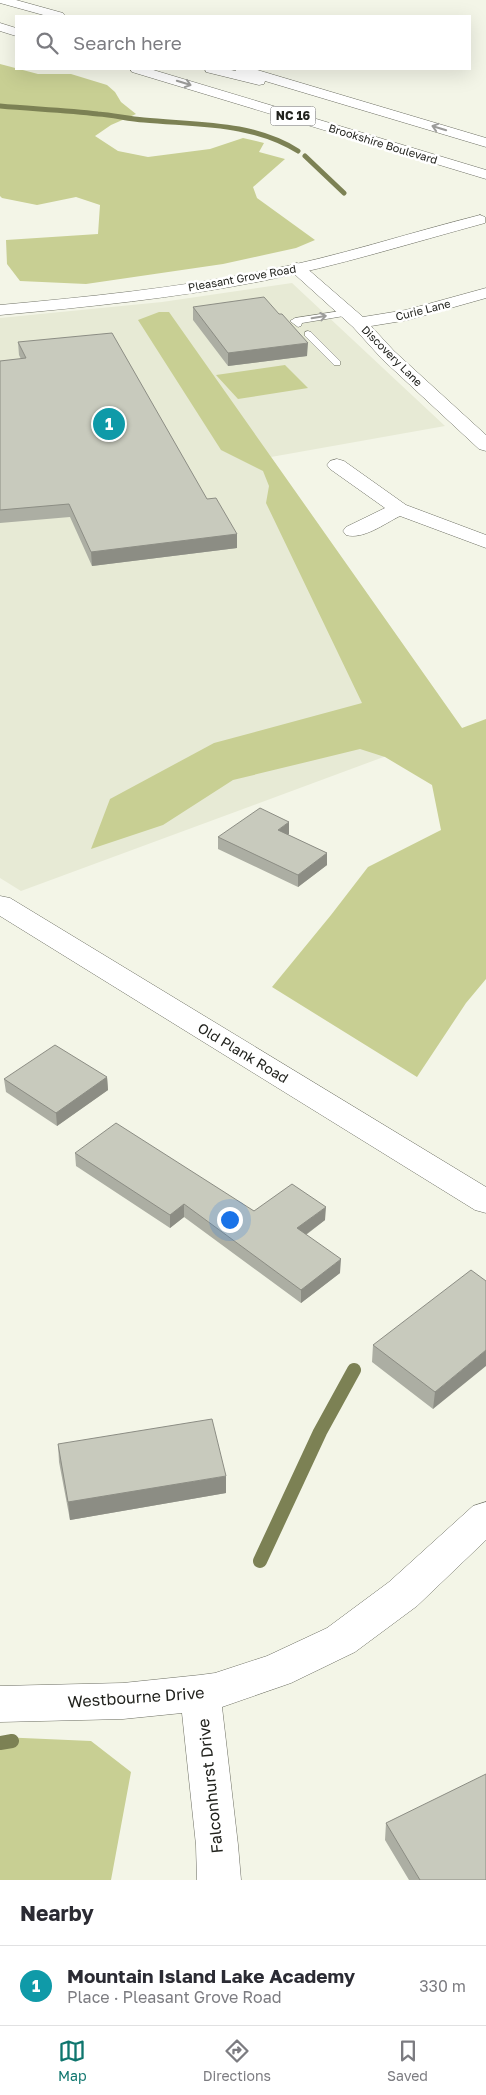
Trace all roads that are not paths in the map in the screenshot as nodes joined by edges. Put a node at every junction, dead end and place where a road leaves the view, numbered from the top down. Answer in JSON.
{"nodes":[{"id":1,"x":3,"y":0,"type":"edge"},
{"id":2,"x":56,"y":15,"type":"edge"},
{"id":3,"x":0,"y":27,"type":"edge"},
{"id":4,"x":15,"y":32,"type":"edge"},
{"id":5,"x":140,"y":70,"type":"edge"},
{"id":6,"x":214,"y":70,"type":"edge"},
{"id":7,"x":245,"y":70,"type":"edge"},
{"id":8,"x":302,"y":86,"type":"junction"},
{"id":9,"x":486,"y":143,"type":"edge"},
{"id":10,"x":448,"y":163,"type":"junction"},
{"id":11,"x":486,"y":169,"type":"edge"},
{"id":12,"x":486,"y":175,"type":"edge"},
{"id":13,"x":484,"y":219,"type":"edge"},
{"id":14,"x":297,"y":268,"type":"junction"},
{"id":15,"x":478,"y":300,"type":"edge"},
{"id":16,"x":0,"y":310,"type":"edge"},
{"id":17,"x":353,"y":318,"type":"junction"},
{"id":18,"x":298,"y":324,"type":"dead end"},
{"id":19,"x":308,"y":334,"type":"dead end"},
{"id":20,"x":337,"y":363,"type":"dead end"},
{"id":21,"x":486,"y":445,"type":"edge"},
{"id":22,"x":337,"y":465,"type":"dead end"},
{"id":23,"x":399,"y":509,"type":"junction"},
{"id":24,"x":354,"y":531,"type":"dead end"},
{"id":25,"x":486,"y":542,"type":"edge"},
{"id":26,"x":0,"y":904,"type":"edge"},
{"id":27,"x":486,"y":1202,"type":"edge"},
{"id":28,"x":486,"y":1516,"type":"edge"},
{"id":29,"x":200,"y":1693,"type":"junction"},
{"id":30,"x":0,"y":1704,"type":"edge"},
{"id":31,"x":219,"y":1880,"type":"edge"}],
"edges":[{"from":1,"to":2,"type":"main road"},
{"from":3,"to":4,"type":"main road"},
{"from":5,"to":10,"type":"main road","name":"Brookshire Boulevard","number":"NC 16","one_way":true},
{"from":6,"to":8,"type":"main road"},
{"from":7,"to":8,"type":"main road","number":"NC 16"},
{"from":9,"to":8,"type":"main road","number":"NC 16","one_way":true},
{"from":10,"to":11,"type":"main road"},
{"from":10,"to":12,"type":"main road","name":"Brookshire Boulevard","number":"NC 16"},
{"from":13,"to":14,"type":"main road","name":"Pleasant Grove Road"},
{"from":14,"to":16,"type":"main road","name":"Pleasant Grove Road"},
{"from":14,"to":17,"type":"main road","name":"Discovery Lane"},
{"from":15,"to":17,"type":"main road","name":"Curie Lane"},
{"from":18,"to":17,"type":"lane","one_way":true},
{"from":17,"to":21,"type":"main road","name":"Discovery Lane"},
{"from":19,"to":20,"type":"lane"},
{"from":22,"to":23,"type":"main road"},
{"from":23,"to":24,"type":"main road"},
{"from":23,"to":25,"type":"main road"},
{"from":26,"to":27,"type":"main road","name":"Old Plank Road"},
{"from":28,"to":29,"type":"main road","name":"Westbourne Drive"},
{"from":29,"to":30,"type":"main road","name":"Westbourne Drive"},
{"from":29,"to":31,"type":"main road","name":"Falconhurst Drive"}]}
